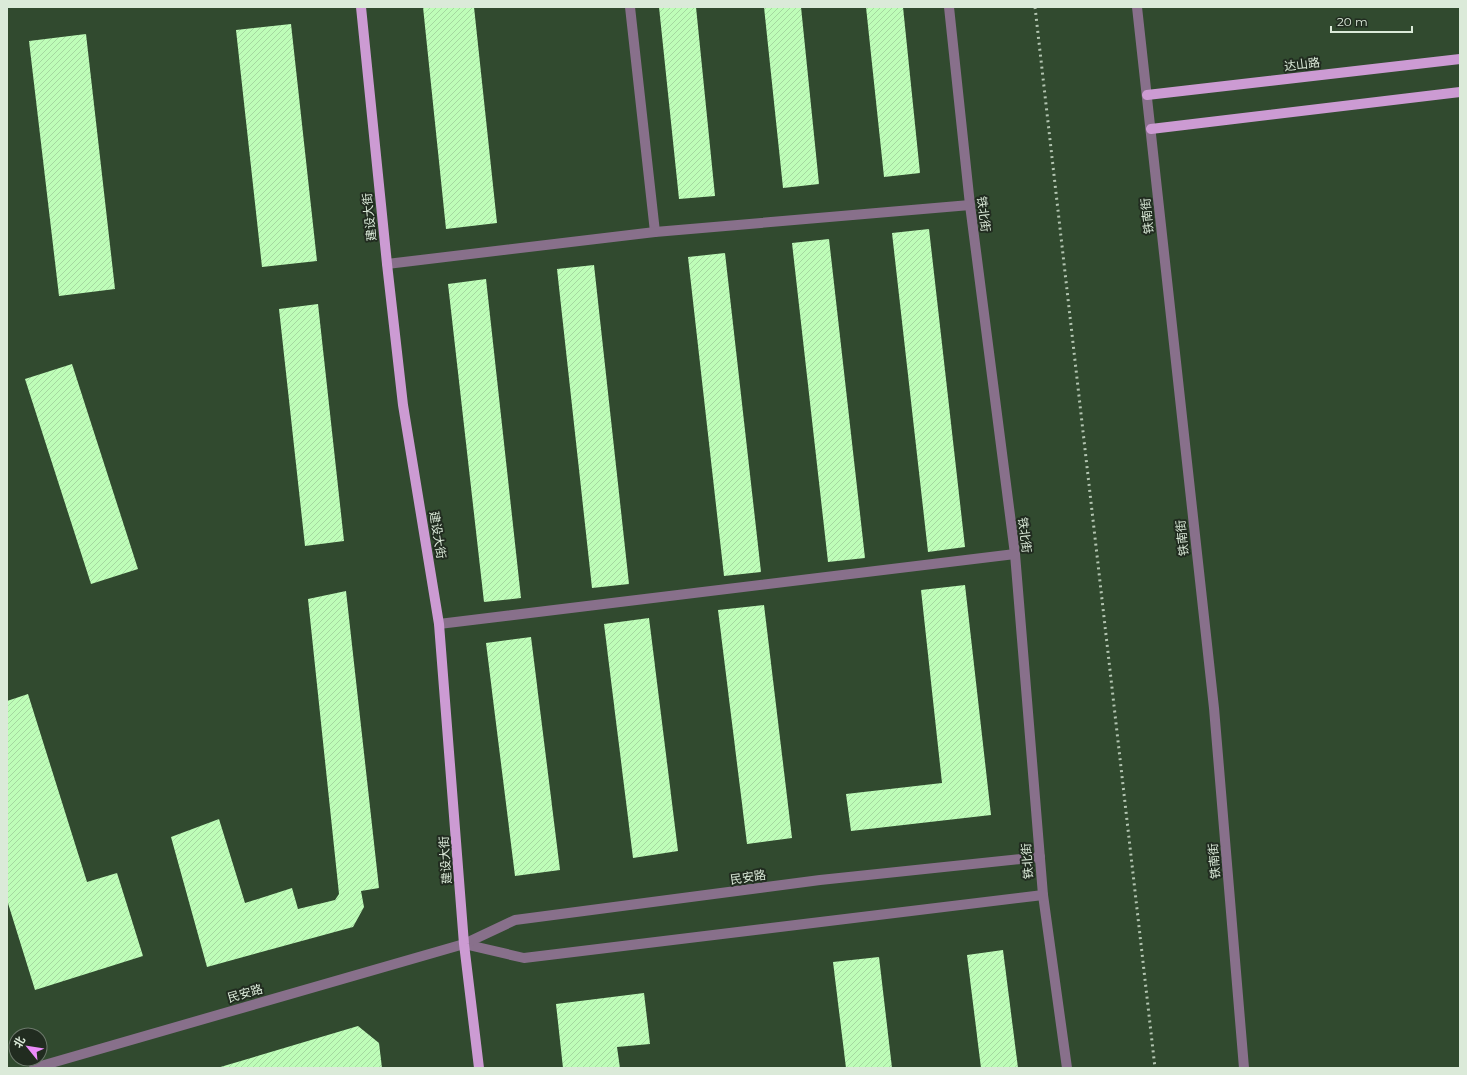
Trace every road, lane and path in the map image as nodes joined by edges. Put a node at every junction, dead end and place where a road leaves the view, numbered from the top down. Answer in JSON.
{"nodes":[{"id":1,"x":361,"y":7,"type":"edge"},
{"id":2,"x":630,"y":7,"type":"edge"},
{"id":3,"x":949,"y":7,"type":"edge"},
{"id":4,"x":1137,"y":7,"type":"edge"},
{"id":5,"x":1460,"y":59,"type":"edge"},
{"id":6,"x":1460,"y":92,"type":"edge"},
{"id":7,"x":1147,"y":95,"type":"junction"},
{"id":8,"x":1151,"y":129,"type":"junction"},
{"id":9,"x":970,"y":205,"type":"junction"},
{"id":10,"x":655,"y":232,"type":"junction"},
{"id":11,"x":387,"y":264,"type":"junction"},
{"id":12,"x":1015,"y":554,"type":"junction"},
{"id":13,"x":439,"y":624,"type":"junction"},
{"id":14,"x":1040,"y":857,"type":"junction"},
{"id":15,"x":1043,"y":895,"type":"junction"},
{"id":16,"x":464,"y":944,"type":"junction"},
{"id":17,"x":34,"y":1068,"type":"edge"},
{"id":18,"x":479,"y":1068,"type":"edge"},
{"id":19,"x":1067,"y":1068,"type":"edge"},
{"id":20,"x":1244,"y":1068,"type":"edge"}],
"edges":[{"from":1,"to":11,"type":"main road","name":"建设大街"},
{"from":2,"to":10,"type":"street"},
{"from":3,"to":9,"type":"street","name":"铁北街"},
{"from":4,"to":7,"type":"street","name":"铁南街"},
{"from":5,"to":7,"type":"main road","name":"达山路"},
{"from":6,"to":8,"type":"main road"},
{"from":7,"to":8,"type":"street","name":"铁南街"},
{"from":8,"to":20,"type":"street","name":"铁南街"},
{"from":9,"to":10,"type":"street"},
{"from":9,"to":12,"type":"street","name":"铁北街"},
{"from":10,"to":11,"type":"street"},
{"from":11,"to":13,"type":"main road","name":"建设大街"},
{"from":12,"to":13,"type":"street"},
{"from":12,"to":14,"type":"street","name":"铁北街"},
{"from":13,"to":16,"type":"main road","name":"建设大街"},
{"from":14,"to":15,"type":"street","name":"铁北街"},
{"from":14,"to":16,"type":"street","name":"民安路"},
{"from":15,"to":16,"type":"street","name":"民安路"},
{"from":15,"to":19,"type":"street","name":"铁北街"},
{"from":16,"to":17,"type":"street","name":"民安路"},
{"from":16,"to":18,"type":"main road","name":"建设大街"}]}
